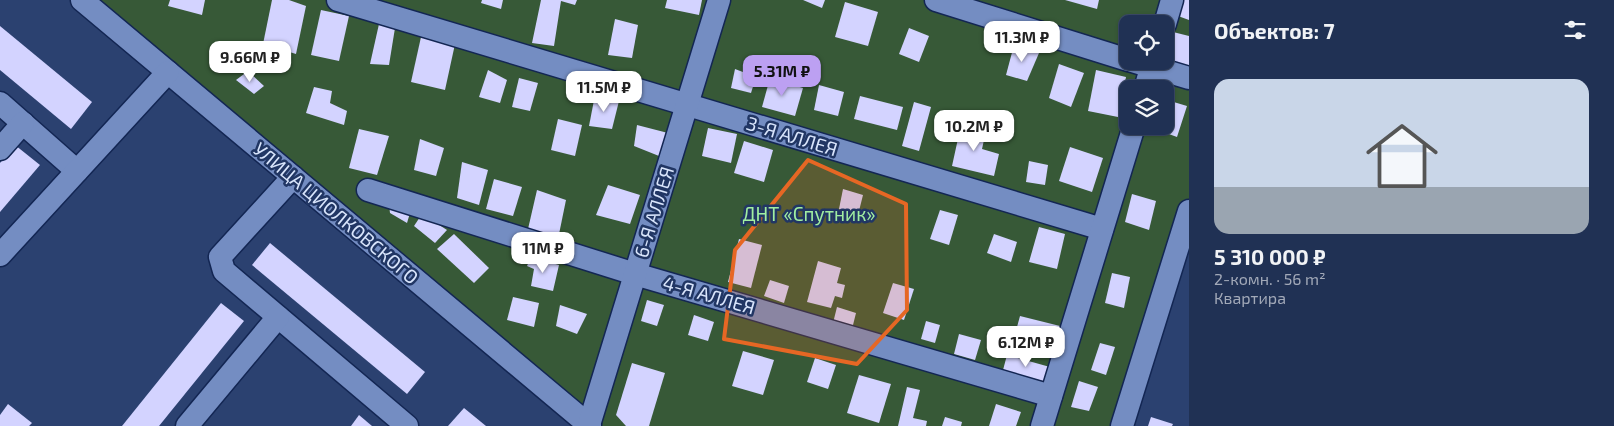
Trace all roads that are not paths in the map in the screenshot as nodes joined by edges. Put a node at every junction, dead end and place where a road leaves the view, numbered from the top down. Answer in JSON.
{"nodes":[{"id":1,"x":82,"y":0,"type":"edge"},
{"id":2,"x":338,"y":0,"type":"edge"},
{"id":3,"x":719,"y":0,"type":"edge"},
{"id":4,"x":936,"y":0,"type":"edge"},
{"id":5,"x":1172,"y":0,"type":"edge"},
{"id":6,"x":1168,"y":15,"type":"edge"},
{"id":7,"x":1119,"y":57,"type":"edge"},
{"id":8,"x":1166,"y":70,"type":"edge"},
{"id":9,"x":168,"y":72,"type":"junction"},
{"id":10,"x":1189,"y":78,"type":"edge"},
{"id":11,"x":0,"y":103,"type":"edge"},
{"id":12,"x":687,"y":104,"type":"junction"},
{"id":13,"x":22,"y":123,"type":"junction"},
{"id":14,"x":1131,"y":135,"type":"edge"},
{"id":15,"x":0,"y":149,"type":"edge"},
{"id":16,"x":78,"y":170,"type":"junction"},
{"id":17,"x":293,"y":178,"type":"junction"},
{"id":18,"x":368,"y":190,"type":"dead end"},
{"id":19,"x":1189,"y":211,"type":"edge"},
{"id":20,"x":1102,"y":229,"type":"junction"},
{"id":21,"x":0,"y":256,"type":"edge"},
{"id":22,"x":635,"y":274,"type":"junction"},
{"id":23,"x":278,"y":317,"type":"junction"},
{"id":24,"x":1051,"y":396,"type":"junction"},
{"id":25,"x":589,"y":425,"type":"edge"},
{"id":26,"x":187,"y":426,"type":"edge"},
{"id":27,"x":407,"y":426,"type":"edge"},
{"id":28,"x":1042,"y":426,"type":"edge"},
{"id":29,"x":1122,"y":426,"type":"edge"}],
"edges":[{"from":1,"to":9,"type":"street","name":"УЛИЦА ЦИОЛКОВСКОГО"},
{"from":2,"to":12,"type":"street","name":"3-Я АЛЛЕЯ"},
{"from":3,"to":12,"type":"street","name":"6-Я АЛЛЕЯ"},
{"from":4,"to":7,"type":"street"},
{"from":5,"to":6,"type":"street"},
{"from":8,"to":10,"type":"street"},
{"from":9,"to":16,"type":"street"},
{"from":9,"to":17,"type":"street","name":"УЛИЦА ЦИОЛКОВСКОГО"},
{"from":11,"to":13,"type":"street"},
{"from":12,"to":20,"type":"street","name":"3-Я АЛЛЕЯ"},
{"from":12,"to":22,"type":"street","name":"6-Я АЛЛЕЯ"},
{"from":13,"to":15,"type":"street"},
{"from":13,"to":16,"type":"street"},
{"from":14,"to":20,"type":"street"},
{"from":16,"to":21,"type":"street"},
{"from":17,"to":23,"type":"street"},
{"from":17,"to":25,"type":"street","name":"УЛИЦА ЦИОЛКОВСКОГО"},
{"from":18,"to":22,"type":"street","name":"4-Я АЛЛЕЯ"},
{"from":19,"to":29,"type":"street"},
{"from":20,"to":24,"type":"street"},
{"from":22,"to":24,"type":"street","name":"4-Я АЛЛЕЯ"},
{"from":22,"to":25,"type":"street","name":"6-Я АЛЛЕЯ"},
{"from":23,"to":26,"type":"street"},
{"from":23,"to":27,"type":"street"},
{"from":24,"to":28,"type":"street"}]}
